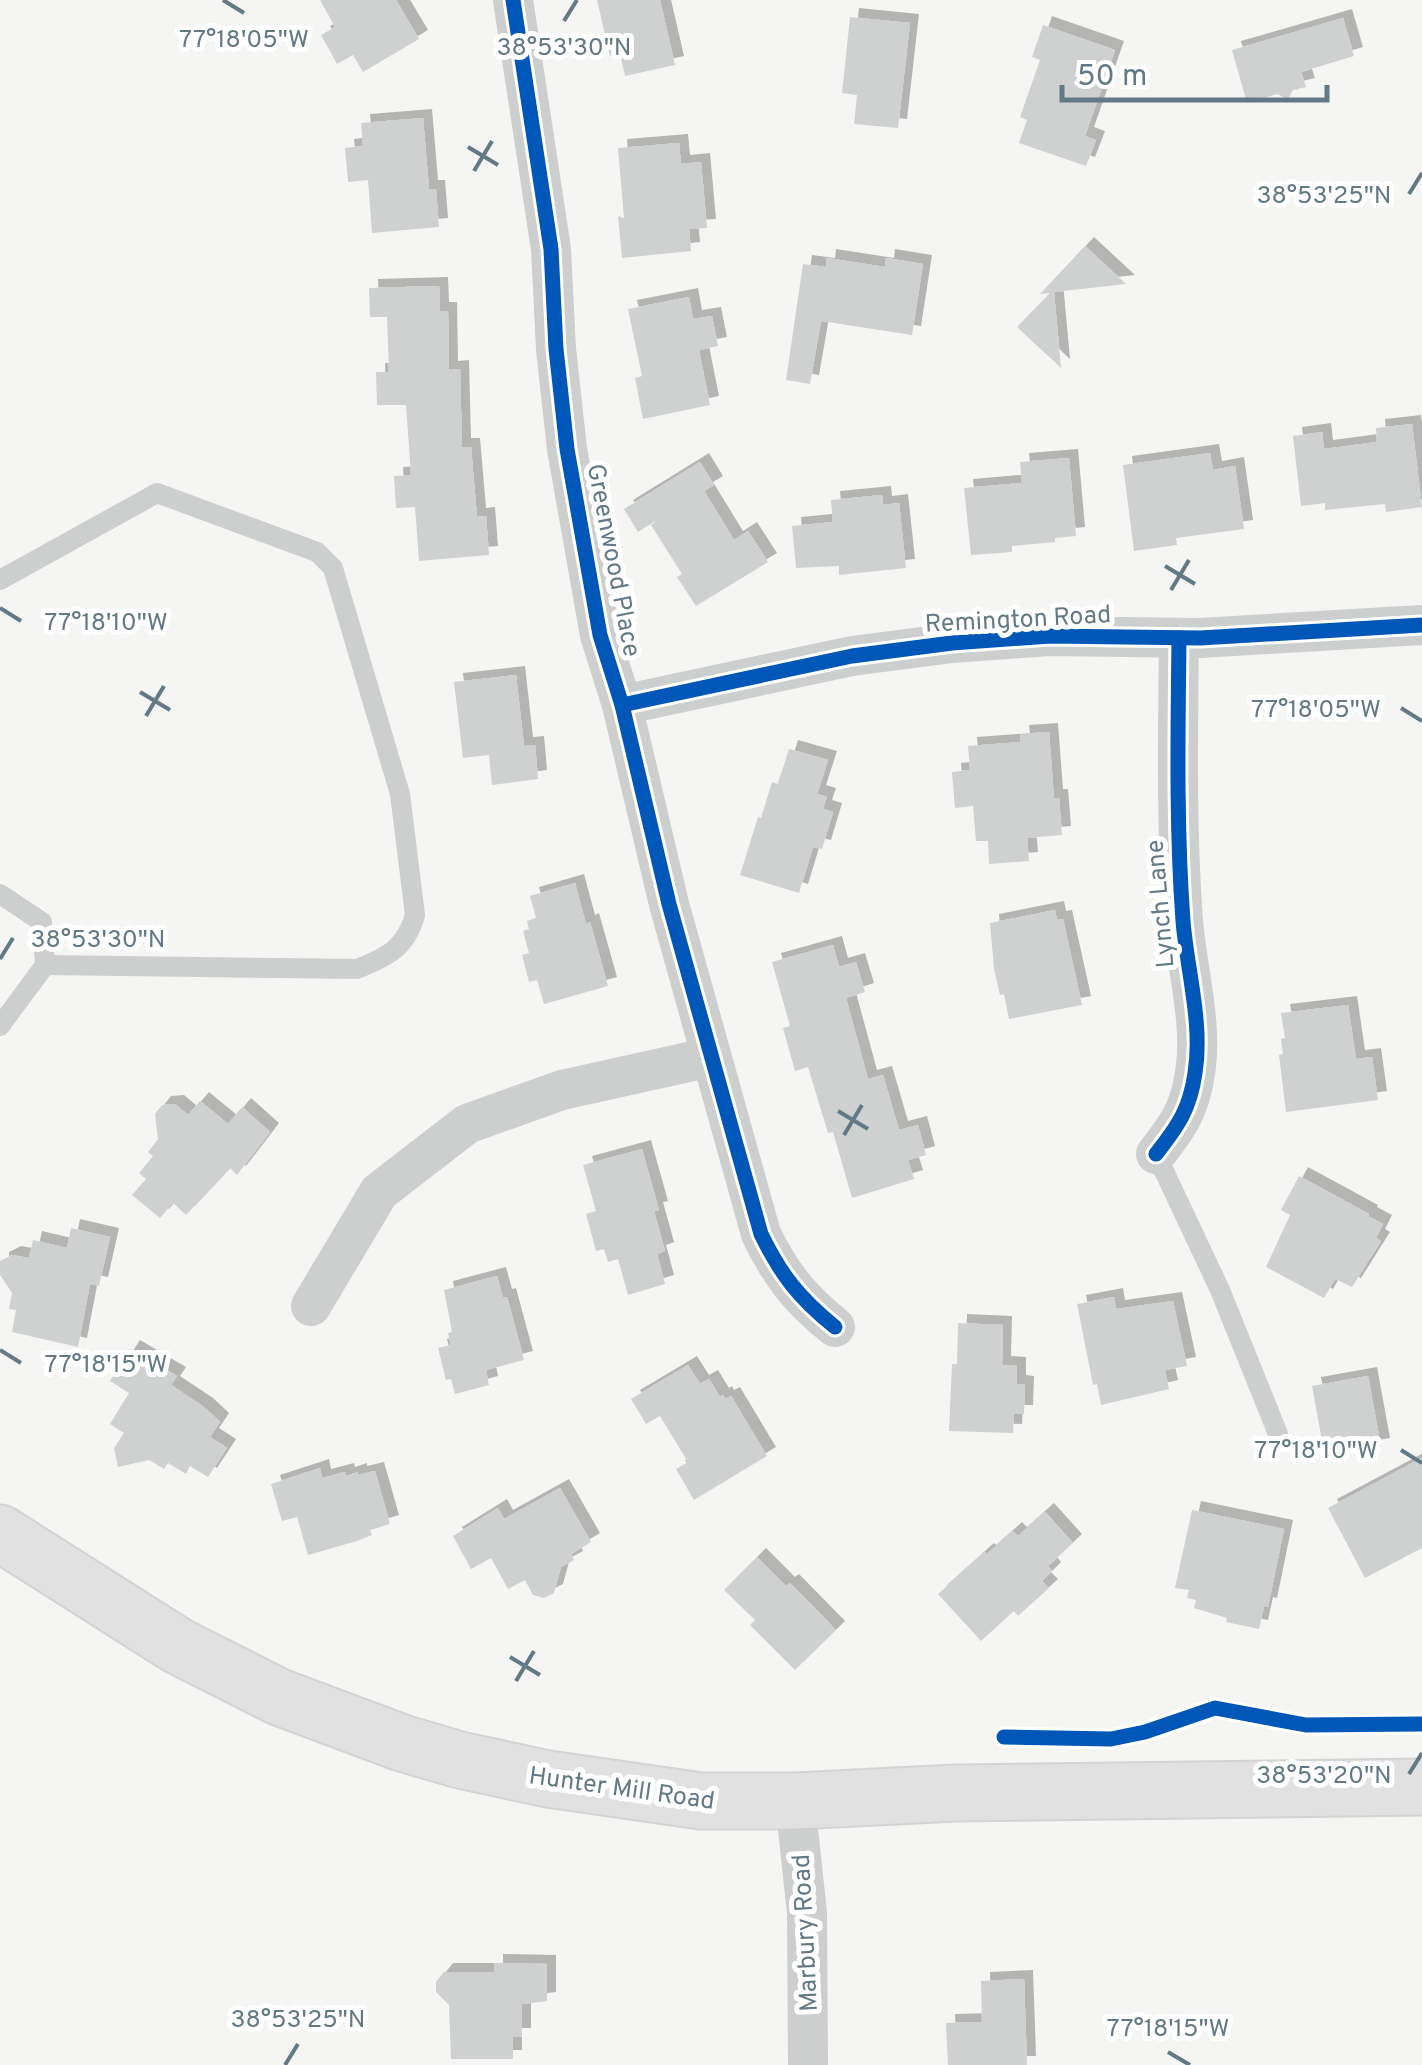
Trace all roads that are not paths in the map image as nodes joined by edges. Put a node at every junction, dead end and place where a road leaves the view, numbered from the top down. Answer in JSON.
{"nodes":[{"id":1,"x":514,"y":0,"type":"edge"},
{"id":2,"x":0,"y":580,"type":"edge"},
{"id":3,"x":1422,"y":625,"type":"edge"},
{"id":4,"x":1179,"y":638,"type":"junction"},
{"id":5,"x":622,"y":705,"type":"junction"},
{"id":6,"x":0,"y":894,"type":"edge"},
{"id":7,"x":45,"y":964,"type":"junction"},
{"id":8,"x":0,"y":1026,"type":"edge"},
{"id":9,"x":712,"y":1057,"type":"junction"},
{"id":10,"x":1156,"y":1154,"type":"joint"},
{"id":11,"x":311,"y":1306,"type":"dead end"},
{"id":12,"x":834,"y":1326,"type":"dead end"},
{"id":13,"x":1278,"y":1434,"type":"dead end"},
{"id":14,"x":0,"y":1532,"type":"edge"},
{"id":15,"x":1422,"y":1787,"type":"edge"},
{"id":16,"x":795,"y":1801,"type":"junction"},
{"id":17,"x":808,"y":2065,"type":"edge"}],
"edges":[{"from":1,"to":5,"type":"street","name":"Greenwood Place"},
{"from":2,"to":7,"type":"lane"},
{"from":3,"to":4,"type":"street","name":"Remington Road"},
{"from":4,"to":5,"type":"street","name":"Remington Road"},
{"from":4,"to":10,"type":"street","name":"Lynch Lane"},
{"from":5,"to":9,"type":"street","name":"Greenwood Place"},
{"from":6,"to":7,"type":"lane"},
{"from":7,"to":8,"type":"lane"},
{"from":9,"to":11,"type":"street"},
{"from":9,"to":12,"type":"street","name":"Greenwood Place"},
{"from":10,"to":13,"type":"lane"},
{"from":14,"to":16,"type":"main road","name":"Hunter Mill Road"},
{"from":15,"to":16,"type":"main road","name":"Hunter Mill Road"},
{"from":16,"to":17,"type":"street","name":"Marbury Road"}]}
